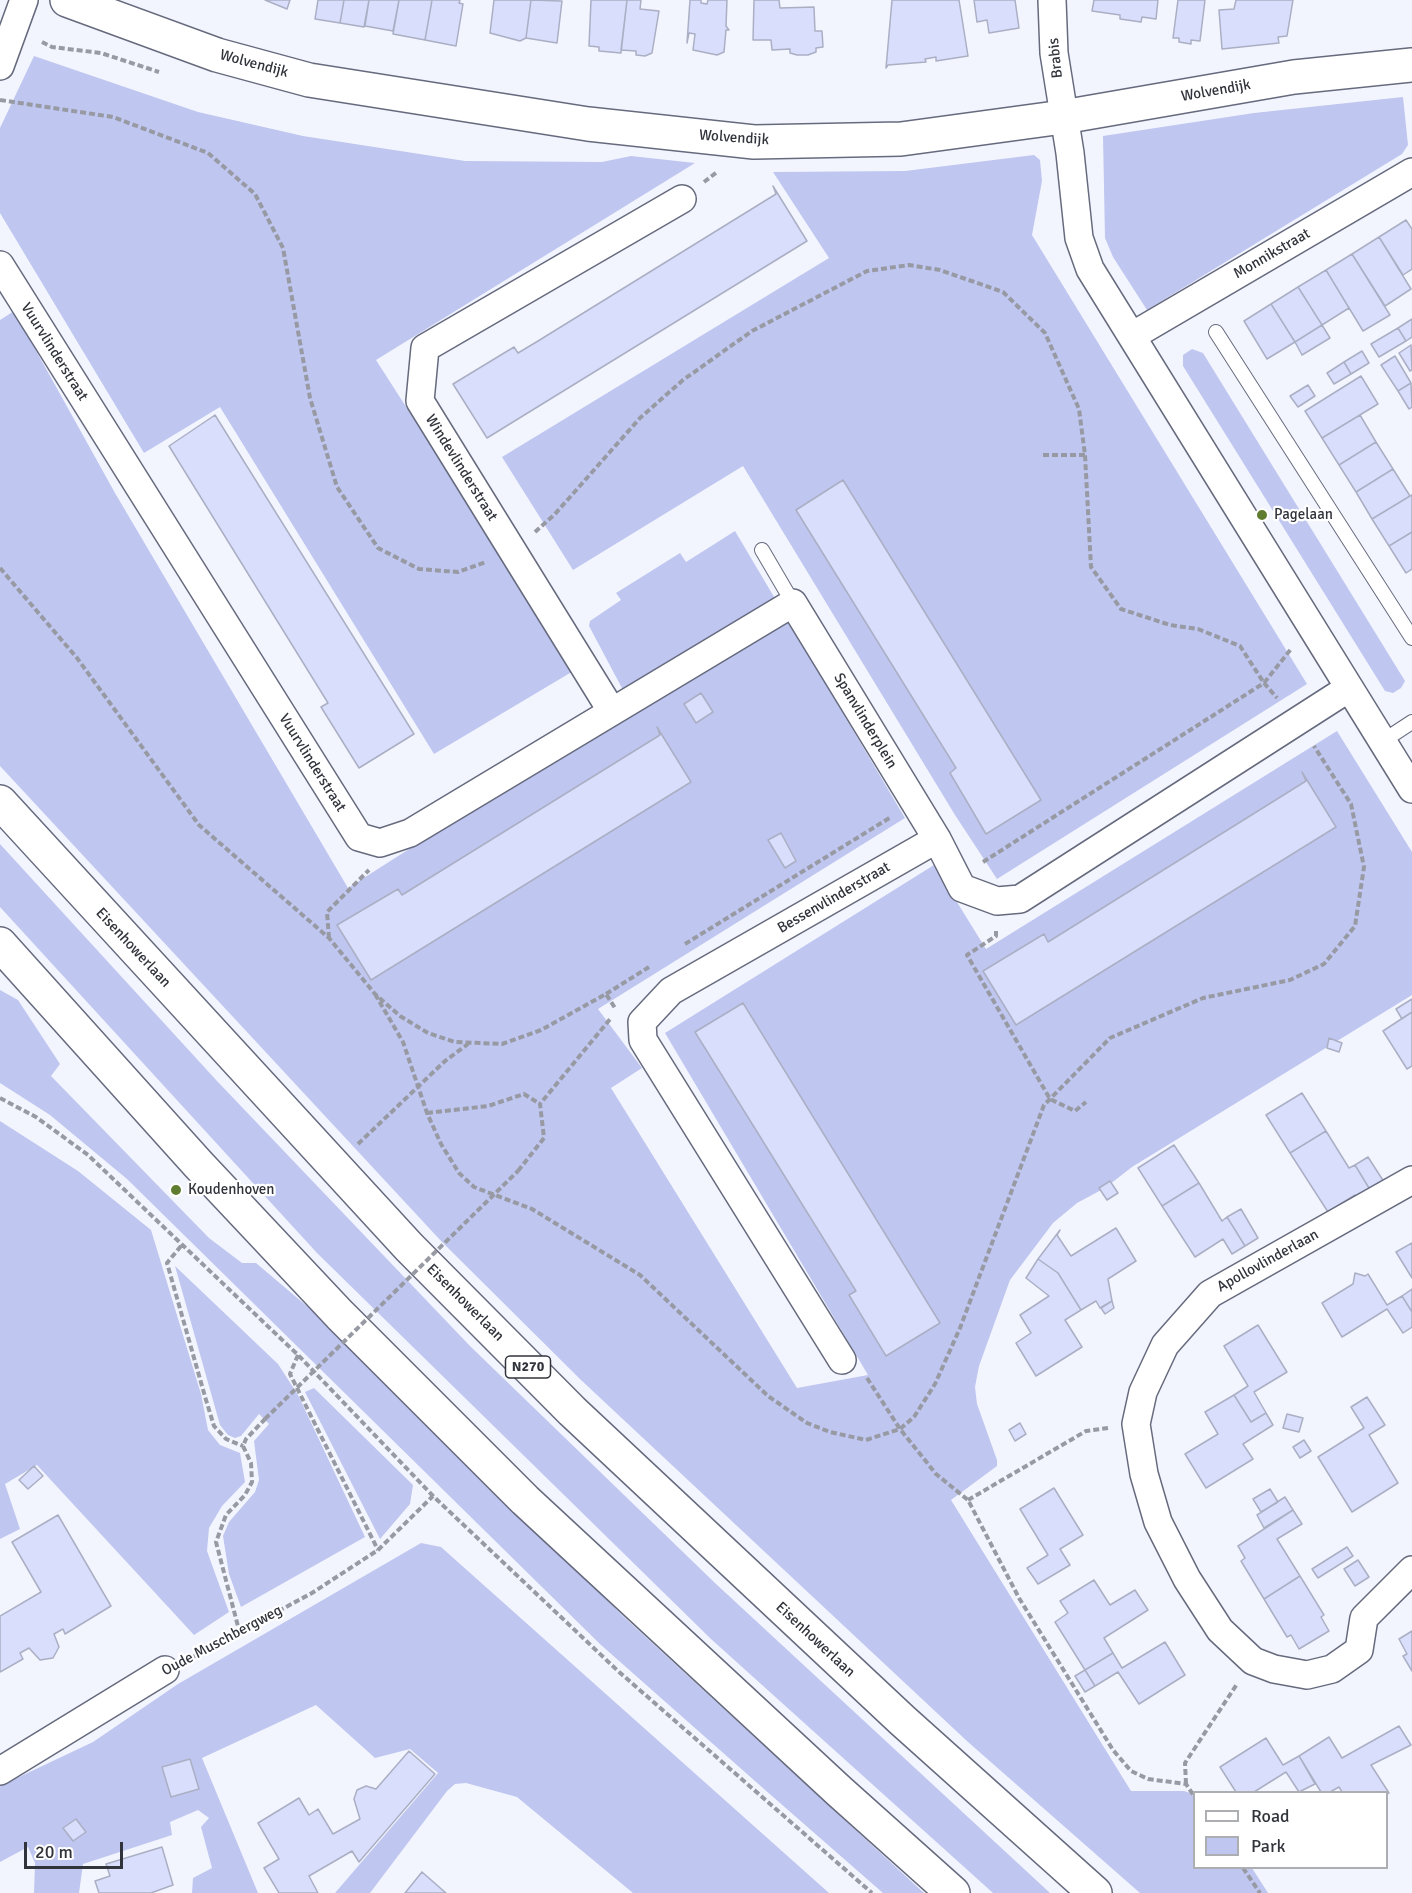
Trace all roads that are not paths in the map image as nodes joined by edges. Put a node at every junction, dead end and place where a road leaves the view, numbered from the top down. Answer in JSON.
{"nodes":[{"id":1,"x":24,"y":0,"type":"edge"},
{"id":2,"x":67,"y":0,"type":"edge"},
{"id":3,"x":1052,"y":0,"type":"edge"},
{"id":4,"x":1412,"y":65,"type":"edge"},
{"id":5,"x":0,"y":66,"type":"edge"},
{"id":6,"x":1064,"y":117,"type":"junction"},
{"id":7,"x":1412,"y":172,"type":"edge"},
{"id":8,"x":682,"y":199,"type":"dead end"},
{"id":9,"x":0,"y":265,"type":"edge"},
{"id":10,"x":1215,"y":332,"type":"dead end"},
{"id":11,"x":1132,"y":336,"type":"junction"},
{"id":12,"x":762,"y":549,"type":"dead end"},
{"id":13,"x":793,"y":603,"type":"junction"},
{"id":14,"x":1412,"y":638,"type":"edge"},
{"id":15,"x":1349,"y":688,"type":"junction"},
{"id":16,"x":611,"y":710,"type":"junction"},
{"id":17,"x":1412,"y":722,"type":"edge"},
{"id":18,"x":1383,"y":741,"type":"junction"},
{"id":19,"x":1412,"y":789,"type":"edge"},
{"id":20,"x":0,"y":802,"type":"edge"},
{"id":21,"x":937,"y":839,"type":"junction"},
{"id":22,"x":0,"y":944,"type":"edge"},
{"id":23,"x":14,"y":973,"type":"edge"},
{"id":24,"x":1412,"y":1180,"type":"edge"},
{"id":25,"x":842,"y":1360,"type":"road end"},
{"id":26,"x":1412,"y":1570,"type":"edge"},
{"id":27,"x":165,"y":1670,"type":"road end"},
{"id":28,"x":0,"y":1771,"type":"edge"},
{"id":29,"x":953,"y":1893,"type":"edge"},
{"id":30,"x":1095,"y":1893,"type":"edge"}],
"edges":[{"from":1,"to":5,"type":"street"},
{"from":2,"to":6,"type":"main road","name":"Wolvendijk"},
{"from":3,"to":6,"type":"street","name":"Brabis"},
{"from":4,"to":6,"type":"main road","name":"Wolvendijk"},
{"from":6,"to":11,"type":"street"},
{"from":7,"to":11,"type":"street","name":"Monnikstraat"},
{"from":8,"to":16,"type":"street","name":"Windevlinderstraat"},
{"from":9,"to":16,"type":"street","name":"Vuurvlinderstraat"},
{"from":10,"to":14,"type":"lane"},
{"from":11,"to":15,"type":"street"},
{"from":12,"to":13,"type":"lane"},
{"from":13,"to":16,"type":"street"},
{"from":13,"to":21,"type":"street","name":"Spanvlinderplein"},
{"from":15,"to":18,"type":"street"},
{"from":15,"to":21,"type":"street"},
{"from":17,"to":18,"type":"lane"},
{"from":18,"to":19,"type":"street"},
{"from":20,"to":30,"type":"main road","name":"Eisenhowerlaan","number":"N270"},
{"from":21,"to":25,"type":"street","name":"Bessenvlinderstraat"},
{"from":22,"to":23,"type":"main road"},
{"from":23,"to":29,"type":"main road"},
{"from":24,"to":26,"type":"street","name":"Apollovlinderlaan"},
{"from":27,"to":28,"type":"street","name":"Oude Muschbergweg"}]}
